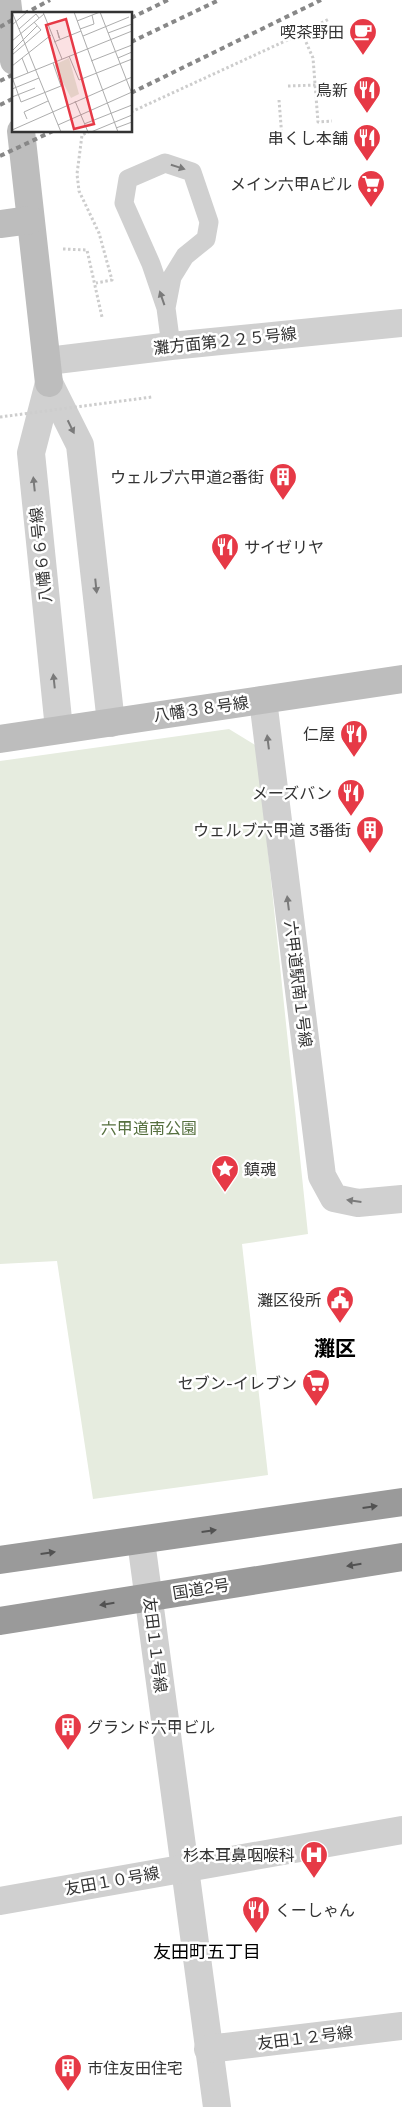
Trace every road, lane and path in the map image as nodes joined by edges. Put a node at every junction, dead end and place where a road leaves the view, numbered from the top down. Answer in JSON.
{"nodes":[{"id":1,"x":7,"y":0,"type":"edge"},
{"id":2,"x":329,"y":19,"type":"dead end"},
{"id":3,"x":302,"y":33,"type":"junction"},
{"id":4,"x":12,"y":44,"type":"edge"},
{"id":5,"x":316,"y":85,"type":"junction"},
{"id":6,"x":288,"y":86,"type":"dead end"},
{"id":7,"x":279,"y":100,"type":"dead end"},
{"id":8,"x":132,"y":112,"type":"edge"},
{"id":9,"x":332,"y":121,"type":"dead end"},
{"id":10,"x":21,"y":132,"type":"edge"},
{"id":11,"x":88,"y":132,"type":"edge"},
{"id":12,"x":282,"y":138,"type":"dead end"},
{"id":13,"x":30,"y":220,"type":"junction"},
{"id":14,"x":0,"y":224,"type":"edge"},
{"id":15,"x":63,"y":249,"type":"dead end"},
{"id":16,"x":96,"y":283,"type":"junction"},
{"id":17,"x":166,"y":308,"type":"junction"},
{"id":18,"x":102,"y":317,"type":"dead end"},
{"id":19,"x":402,"y":323,"type":"edge"},
{"id":20,"x":172,"y":346,"type":"junction"},
{"id":21,"x":49,"y":372,"type":"junction"},
{"id":22,"x":152,"y":397,"type":"dead end"},
{"id":23,"x":0,"y":417,"type":"edge"},
{"id":24,"x":402,"y":678,"type":"edge"},
{"id":25,"x":263,"y":700,"type":"junction"},
{"id":26,"x":111,"y":722,"type":"junction"},
{"id":27,"x":59,"y":729,"type":"junction"},
{"id":28,"x":0,"y":739,"type":"edge"},
{"id":29,"x":402,"y":1199,"type":"edge"},
{"id":30,"x":402,"y":1502,"type":"edge"},
{"id":31,"x":141,"y":1541,"type":"junction"},
{"id":32,"x":402,"y":1557,"type":"edge"},
{"id":33,"x":0,"y":1560,"type":"edge"},
{"id":34,"x":149,"y":1597,"type":"junction"},
{"id":35,"x":0,"y":1621,"type":"edge"},
{"id":36,"x":402,"y":1830,"type":"edge"},
{"id":37,"x":184,"y":1868,"type":"junction"},
{"id":38,"x":0,"y":1902,"type":"edge"},
{"id":39,"x":402,"y":2026,"type":"edge"},
{"id":40,"x":208,"y":2049,"type":"junction"},
{"id":41,"x":217,"y":2107,"type":"edge"}],
"edges":[{"from":1,"to":4,"type":"street"},
{"from":2,"to":3,"type":"path"},
{"from":3,"to":5,"type":"path"},
{"from":3,"to":8,"type":"path"},
{"from":5,"to":6,"type":"path"},
{"from":5,"to":9,"type":"path"},
{"from":7,"to":12,"type":"path"},
{"from":10,"to":13,"type":"street","name":"八幡６６号線"},
{"from":11,"to":16,"type":"path"},
{"from":13,"to":14,"type":"street"},
{"from":13,"to":21,"type":"street","name":"八幡６６号線"},
{"from":15,"to":16,"type":"path"},
{"from":16,"to":18,"type":"path"},
{"from":17,"to":17,"type":"lane","one_way":true},
{"from":17,"to":20,"type":"lane"},
{"from":19,"to":20,"type":"street","name":"灘方面第２２５号線"},
{"from":20,"to":21,"type":"street","name":"灘方面第２２５号線"},
{"from":21,"to":26,"type":"street","name":"八幡６６号線","one_way":true},
{"from":27,"to":21,"type":"street","name":"八幡６６号線","one_way":true},
{"from":22,"to":23,"type":"path","bridge":true},
{"from":24,"to":25,"type":"street","name":"八幡３８号線"},
{"from":25,"to":26,"type":"street","name":"八幡３８号線"},
{"from":29,"to":25,"type":"street","name":"六甲道駅南１号線","one_way":true},
{"from":26,"to":27,"type":"street","name":"八幡３８号線"},
{"from":27,"to":28,"type":"street","name":"八幡３８号線"},
{"from":31,"to":30,"type":"highway","one_way":true},
{"from":33,"to":31,"type":"highway","one_way":true},
{"from":31,"to":34,"type":"street","name":"友田１１号線"},
{"from":32,"to":34,"type":"highway","name":"国道2号","one_way":true},
{"from":34,"to":35,"type":"highway","name":"国道2号","one_way":true},
{"from":34,"to":37,"type":"street","name":"友田１１号線"},
{"from":36,"to":37,"type":"street","name":"友田１０号線"},
{"from":37,"to":38,"type":"street","name":"友田１０号線"},
{"from":37,"to":40,"type":"street","name":"友田１１号線"},
{"from":39,"to":40,"type":"street","name":"友田１２号線"},
{"from":40,"to":41,"type":"street","name":"友田１１号線"}]}
